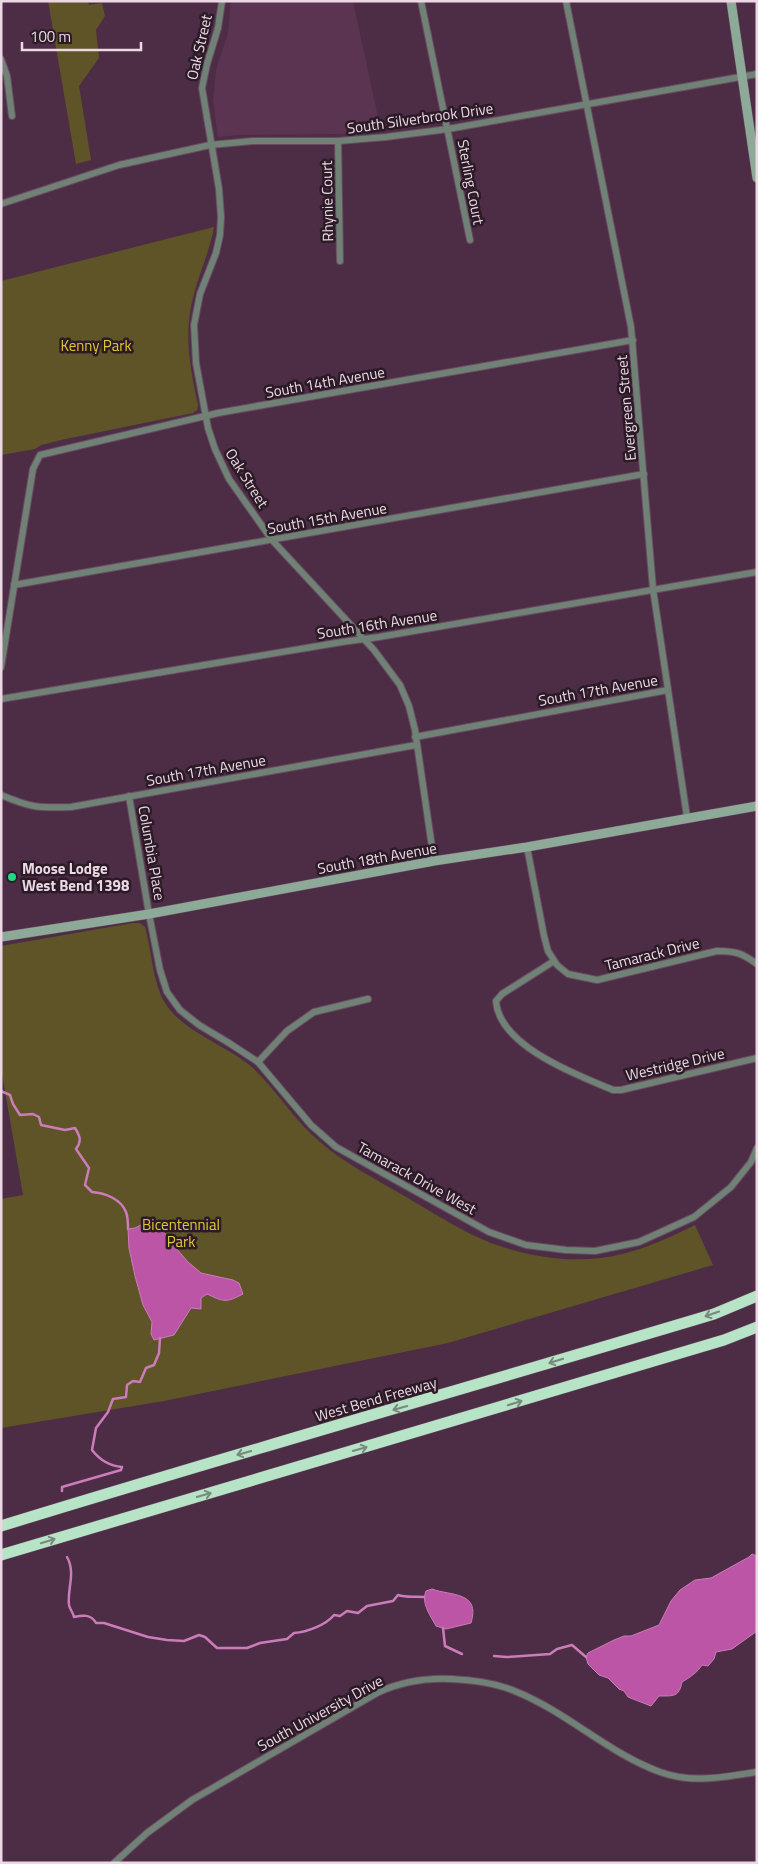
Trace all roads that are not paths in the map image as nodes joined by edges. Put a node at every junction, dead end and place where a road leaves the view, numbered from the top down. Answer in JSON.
{"nodes":[{"id":1,"x":222,"y":1,"type":"edge"},
{"id":2,"x":421,"y":1,"type":"edge"},
{"id":3,"x":566,"y":1,"type":"edge"},
{"id":4,"x":731,"y":1,"type":"edge"},
{"id":5,"x":1,"y":59,"type":"edge"},
{"id":6,"x":757,"y":74,"type":"edge"},
{"id":7,"x":741,"y":77,"type":"junction"},
{"id":8,"x":586,"y":104,"type":"junction"},
{"id":9,"x":12,"y":116,"type":"dead end"},
{"id":10,"x":448,"y":129,"type":"junction"},
{"id":11,"x":338,"y":141,"type":"junction"},
{"id":12,"x":210,"y":145,"type":"junction"},
{"id":13,"x":757,"y":178,"type":"edge"},
{"id":14,"x":1,"y":204,"type":"edge"},
{"id":15,"x":470,"y":240,"type":"dead end"},
{"id":16,"x":340,"y":261,"type":"dead end"},
{"id":17,"x":633,"y":340,"type":"junction"},
{"id":18,"x":206,"y":416,"type":"junction"},
{"id":19,"x":644,"y":474,"type":"junction"},
{"id":20,"x":272,"y":540,"type":"junction"},
{"id":21,"x":757,"y":572,"type":"edge"},
{"id":22,"x":14,"y":585,"type":"junction"},
{"id":23,"x":653,"y":589,"type":"junction"},
{"id":24,"x":362,"y":639,"type":"junction"},
{"id":25,"x":1,"y":667,"type":"edge"},
{"id":26,"x":668,"y":690,"type":"junction"},
{"id":27,"x":1,"y":699,"type":"edge"},
{"id":28,"x":415,"y":737,"type":"junction"},
{"id":29,"x":416,"y":745,"type":"junction"},
{"id":30,"x":1,"y":795,"type":"edge"},
{"id":31,"x":129,"y":796,"type":"junction"},
{"id":32,"x":757,"y":806,"type":"edge"},
{"id":33,"x":687,"y":818,"type":"junction"},
{"id":34,"x":527,"y":847,"type":"junction"},
{"id":35,"x":434,"y":861,"type":"junction"},
{"id":36,"x":149,"y":914,"type":"junction"},
{"id":37,"x":1,"y":937,"type":"edge"},
{"id":38,"x":554,"y":960,"type":"junction"},
{"id":39,"x":757,"y":964,"type":"edge"},
{"id":40,"x":368,"y":998,"type":"dead end"},
{"id":41,"x":757,"y":1058,"type":"edge"},
{"id":42,"x":258,"y":1062,"type":"junction"},
{"id":43,"x":757,"y":1148,"type":"edge"},
{"id":44,"x":757,"y":1296,"type":"edge"},
{"id":45,"x":757,"y":1327,"type":"edge"},
{"id":46,"x":1,"y":1526,"type":"edge"},
{"id":47,"x":1,"y":1555,"type":"edge"},
{"id":48,"x":757,"y":1772,"type":"edge"},
{"id":49,"x":114,"y":1863,"type":"edge"}],
"edges":[{"from":1,"to":12,"type":"street","name":"Oak Street"},
{"from":2,"to":10,"type":"street","name":"Sterling Court"},
{"from":3,"to":8,"type":"street","name":"Evergreen Street"},
{"from":4,"to":7,"type":"street"},
{"from":5,"to":9,"type":"street"},
{"from":6,"to":7,"type":"street","name":"South Silverbrook Drive"},
{"from":7,"to":8,"type":"street","name":"South Silverbrook Drive"},
{"from":7,"to":13,"type":"street"},
{"from":8,"to":10,"type":"street","name":"South Silverbrook Drive"},
{"from":8,"to":17,"type":"street","name":"Evergreen Street"},
{"from":10,"to":11,"type":"street","name":"South Silverbrook Drive"},
{"from":10,"to":15,"type":"street","name":"Sterling Court"},
{"from":11,"to":12,"type":"street","name":"South Silverbrook Drive"},
{"from":11,"to":16,"type":"street","name":"Rhynie Court"},
{"from":12,"to":14,"type":"street","name":"South Silverbrook Drive"},
{"from":12,"to":18,"type":"street","name":"Oak Street"},
{"from":17,"to":18,"type":"street","name":"South 14th Avenue"},
{"from":17,"to":19,"type":"street","name":"Evergreen Street"},
{"from":18,"to":20,"type":"street","name":"Oak Street"},
{"from":18,"to":22,"type":"street","name":"South 14th Avenue"},
{"from":19,"to":20,"type":"street","name":"South 15th Avenue"},
{"from":19,"to":23,"type":"street","name":"Evergreen Street"},
{"from":20,"to":22,"type":"street","name":"South 15th Avenue"},
{"from":20,"to":24,"type":"street","name":"Oak Street"},
{"from":21,"to":23,"type":"street","name":"South 16th Avenue"},
{"from":22,"to":25,"type":"street"},
{"from":23,"to":24,"type":"street","name":"South 16th Avenue"},
{"from":23,"to":26,"type":"street","name":"Evergreen Street"},
{"from":24,"to":27,"type":"street","name":"South 16th Avenue"},
{"from":24,"to":28,"type":"street","name":"Oak Street"},
{"from":26,"to":28,"type":"street","name":"South 17th Avenue"},
{"from":26,"to":33,"type":"street","name":"Evergreen Street"},
{"from":28,"to":29,"type":"street","name":"Oak Street"},
{"from":29,"to":31,"type":"street","name":"South 17th Avenue"},
{"from":29,"to":35,"type":"street","name":"Oak Street"},
{"from":30,"to":31,"type":"street","name":"South 17th Avenue"},
{"from":31,"to":36,"type":"street","name":"Columbia Place"},
{"from":32,"to":33,"type":"street","name":"South 18th Avenue"},
{"from":33,"to":34,"type":"street","name":"South 18th Avenue"},
{"from":34,"to":35,"type":"street","name":"South 18th Avenue"},
{"from":34,"to":38,"type":"street","name":"Tamarack Drive"},
{"from":35,"to":36,"type":"street","name":"South 18th Avenue"},
{"from":36,"to":37,"type":"street","name":"South 18th Avenue"},
{"from":36,"to":42,"type":"street","name":"Tamarack Drive West"},
{"from":38,"to":39,"type":"street","name":"Tamarack Drive"},
{"from":38,"to":41,"type":"street","name":"Westridge Drive"},
{"from":40,"to":42,"type":"street"},
{"from":42,"to":43,"type":"street","name":"Tamarack Drive West"},
{"from":44,"to":46,"type":"highway","name":"West Bend Freeway","one_way":true},
{"from":47,"to":45,"type":"highway","one_way":true},
{"from":48,"to":49,"type":"street","name":"South University Drive"}]}
